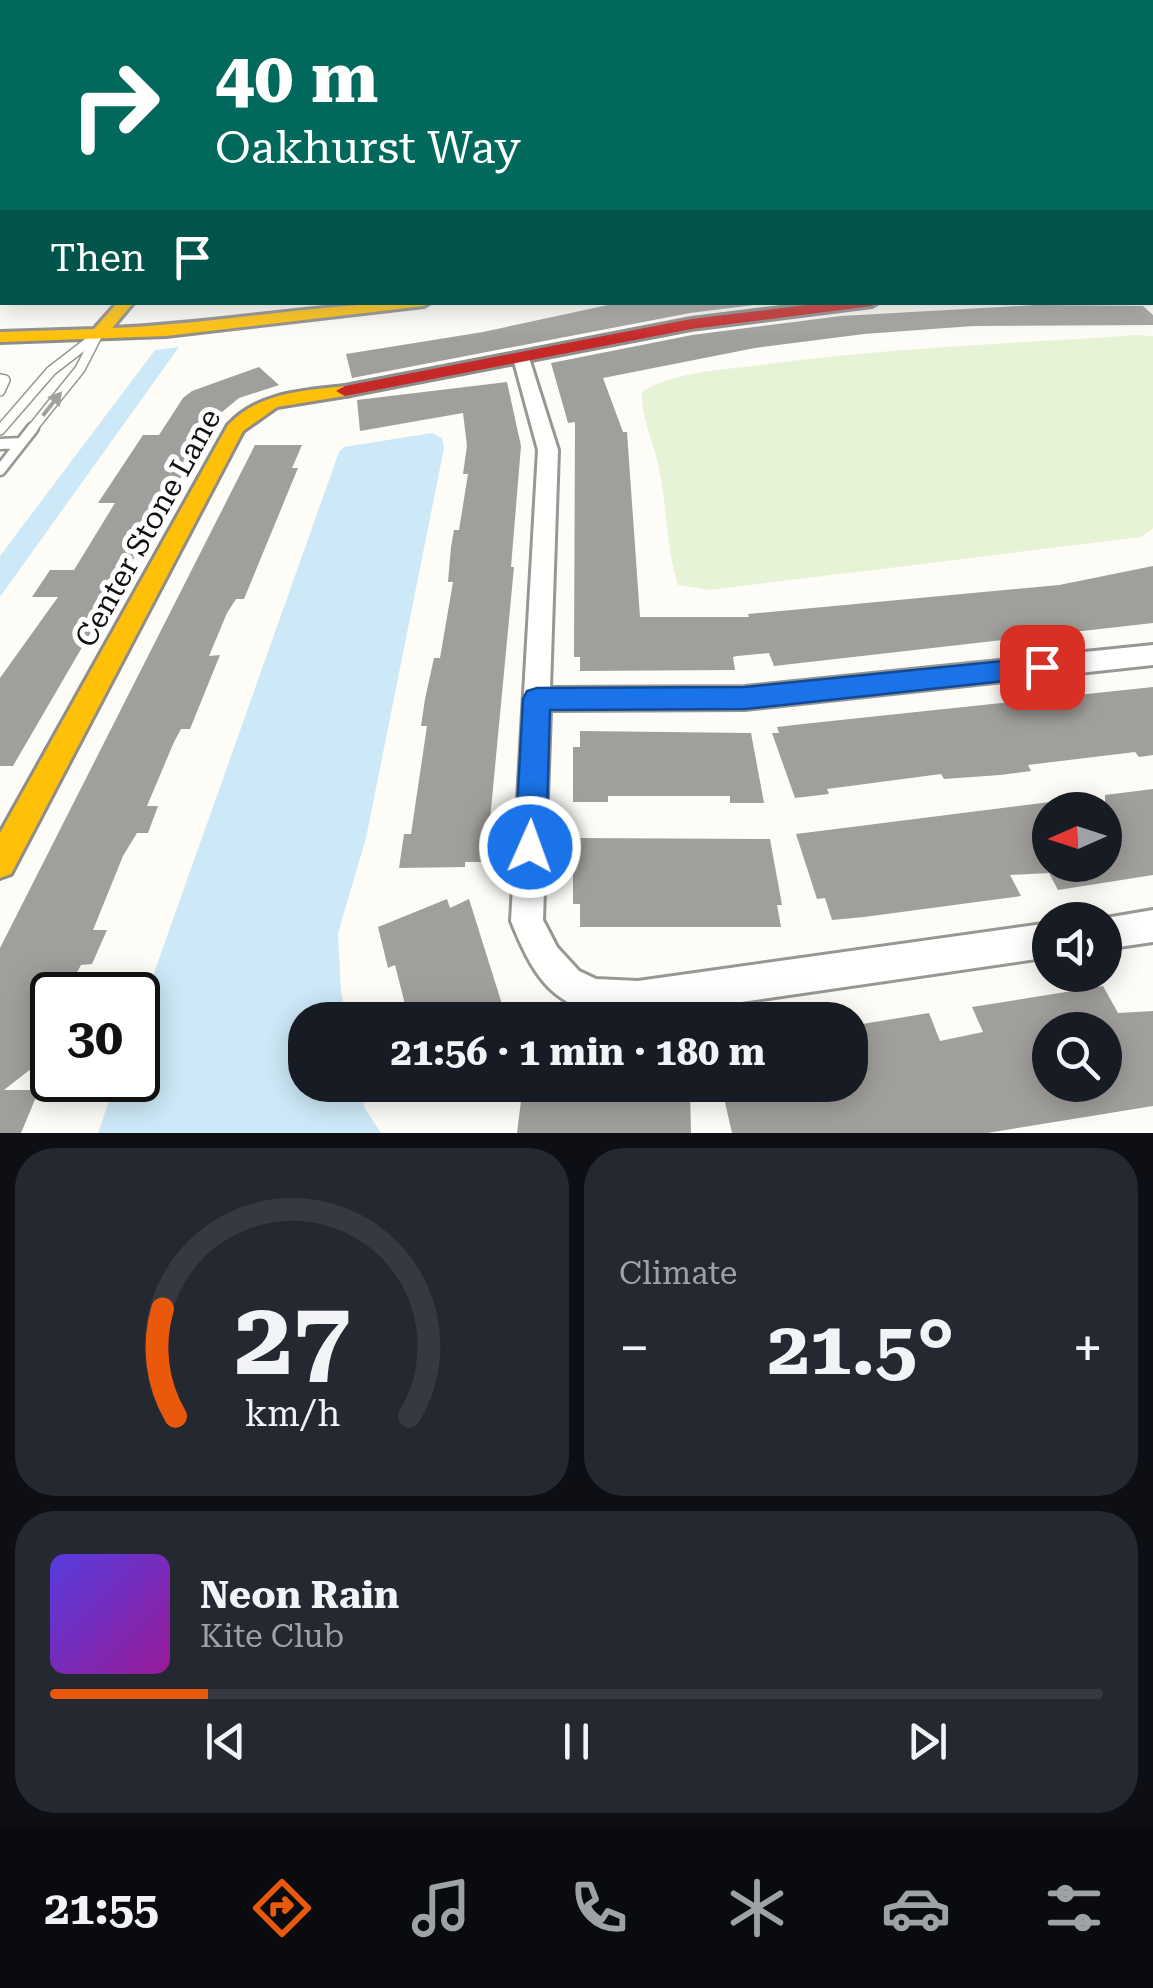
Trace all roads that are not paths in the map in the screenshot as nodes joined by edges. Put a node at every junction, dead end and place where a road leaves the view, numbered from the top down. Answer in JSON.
{"nodes":[{"id":1,"x":274,"y":305,"type":"edge"},
{"id":2,"x":401,"y":305,"type":"edge"},
{"id":3,"x":847,"y":305,"type":"edge"},
{"id":4,"x":112,"y":319,"type":"edge"},
{"id":5,"x":0,"y":322,"type":"edge"},
{"id":6,"x":0,"y":337,"type":"edge"},
{"id":7,"x":520,"y":358,"type":"junction"},
{"id":8,"x":0,"y":378,"type":"edge"},
{"id":9,"x":0,"y":392,"type":"edge"},
{"id":10,"x":0,"y":430,"type":"edge"},
{"id":11,"x":21,"y":443,"type":"junction"},
{"id":12,"x":0,"y":444,"type":"edge"},
{"id":13,"x":0,"y":470,"type":"edge"},
{"id":14,"x":1153,"y":655,"type":"edge"},
{"id":15,"x":537,"y":699,"type":"junction"},
{"id":16,"x":0,"y":862,"type":"edge"},
{"id":17,"x":1153,"y":926,"type":"edge"},
{"id":18,"x":1122,"y":930,"type":"edge"},
{"id":19,"x":1032,"y":943,"type":"edge"}],
"edges":[{"from":1,"to":4,"type":"street"},
{"from":2,"to":4,"type":"street"},
{"from":3,"to":7,"type":"street","name":"Center Stone Lane"},
{"from":4,"to":5,"type":"street"},
{"from":4,"to":6,"type":"street"},
{"from":4,"to":10,"type":"lane"},
{"from":11,"to":4,"type":"lane","one_way":true},
{"from":7,"to":15,"type":"street"},
{"from":7,"to":16,"type":"street","name":"Center Stone Lane"},
{"from":8,"to":9,"type":"lane"},
{"from":11,"to":12,"type":"lane"},
{"from":11,"to":13,"type":"lane"},
{"from":14,"to":15,"type":"street"},
{"from":15,"to":19,"type":"street"},
{"from":17,"to":18,"type":"street"}]}
